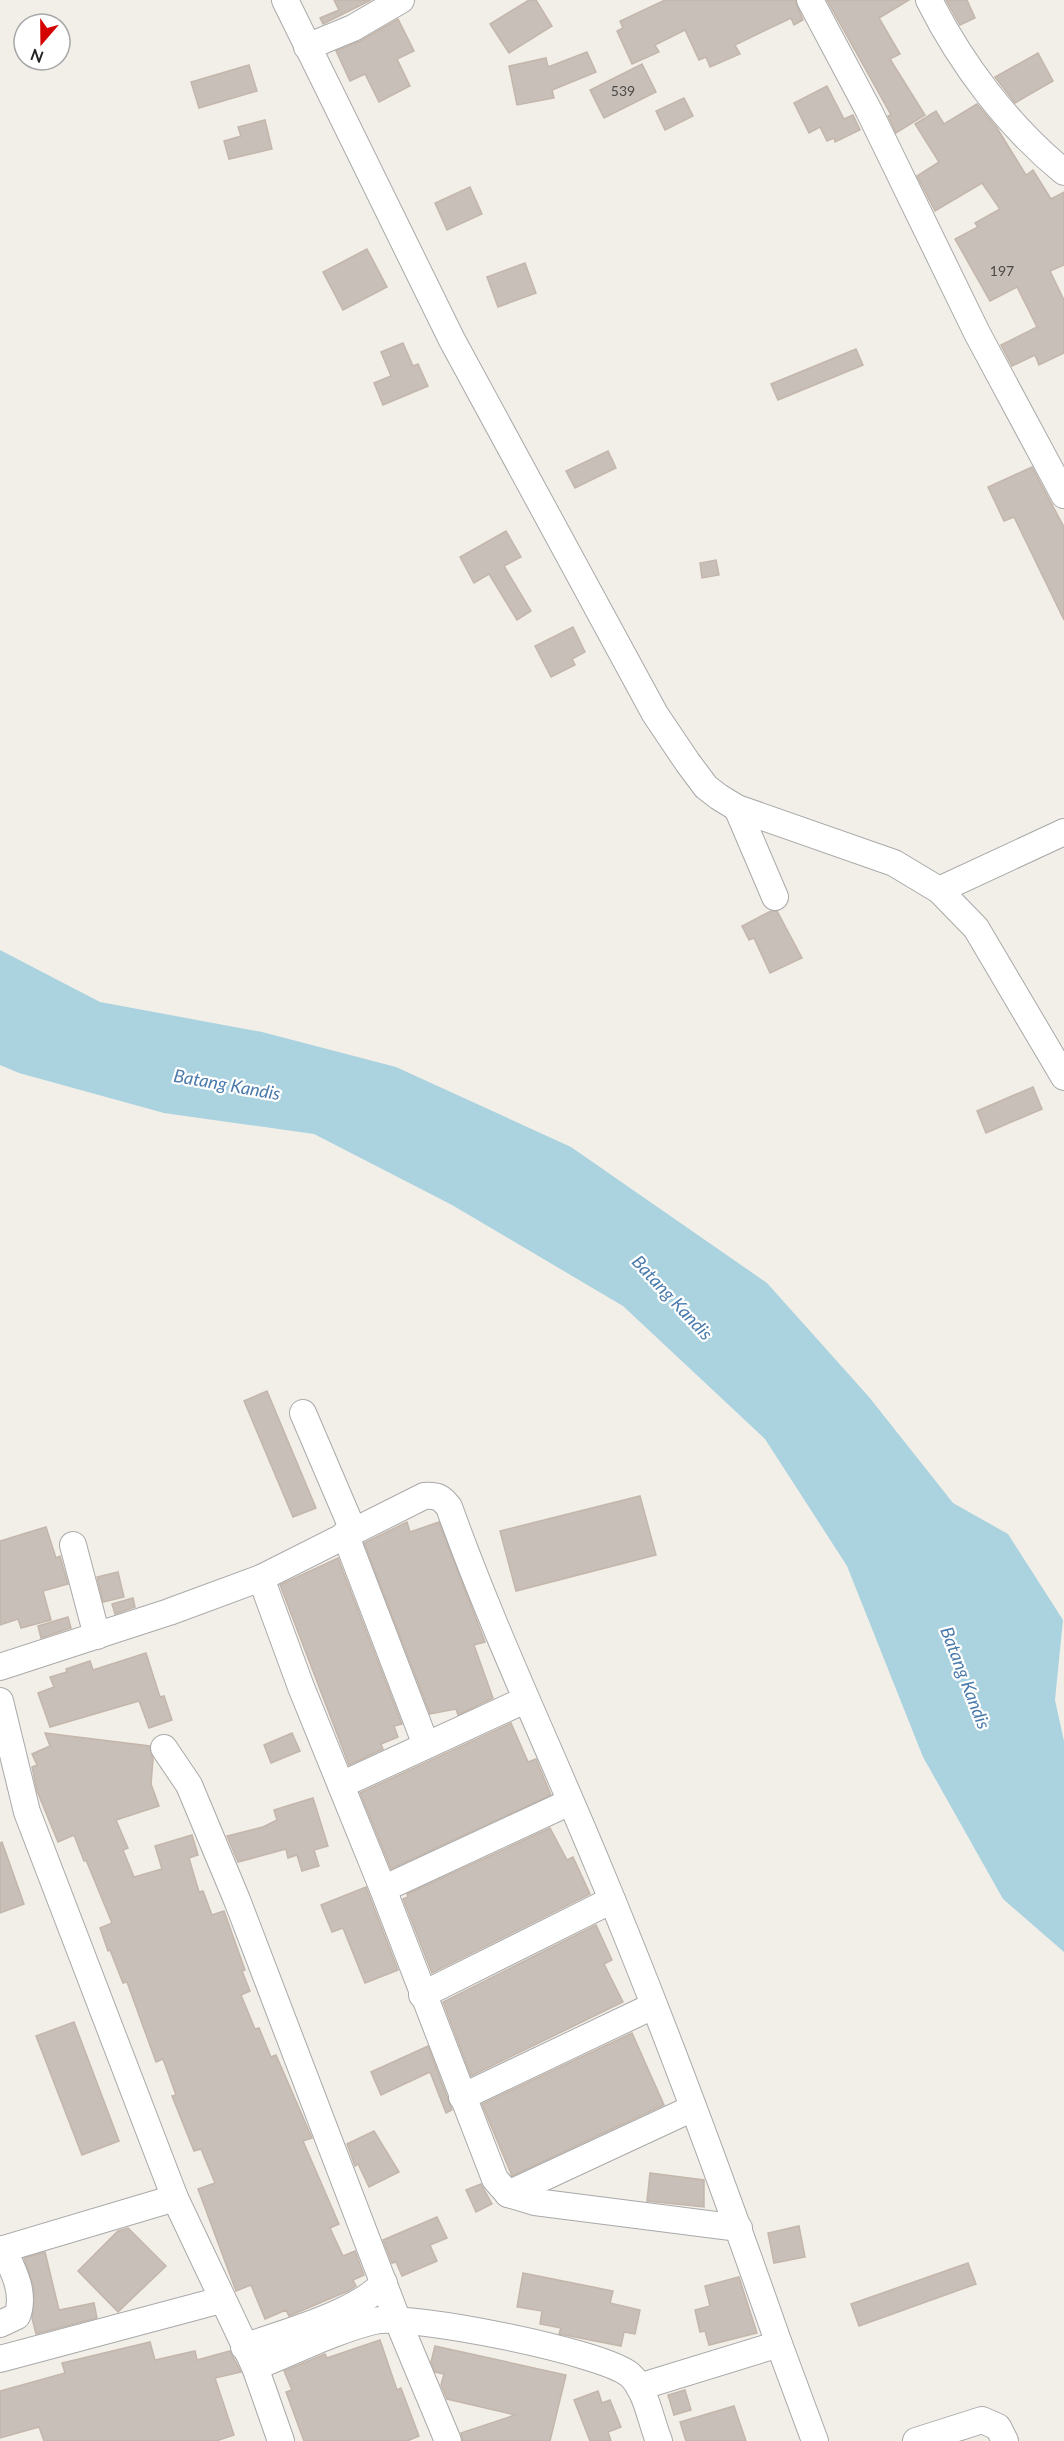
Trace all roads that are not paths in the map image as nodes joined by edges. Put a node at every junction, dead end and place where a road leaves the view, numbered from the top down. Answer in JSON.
{"nodes":[{"id":1,"x":285,"y":0,"type":"edge"},
{"id":2,"x":401,"y":0,"type":"edge"},
{"id":3,"x":810,"y":0,"type":"edge"},
{"id":4,"x":929,"y":0,"type":"edge"},
{"id":5,"x":307,"y":47,"type":"junction"},
{"id":6,"x":1064,"y":172,"type":"edge"},
{"id":7,"x":1064,"y":495,"type":"edge"},
{"id":8,"x":737,"y":808,"type":"junction"},
{"id":9,"x":1064,"y":832,"type":"edge"},
{"id":10,"x":939,"y":890,"type":"junction"},
{"id":11,"x":775,"y":897,"type":"dead end"},
{"id":12,"x":1064,"y":1077,"type":"edge"},
{"id":13,"x":303,"y":1413,"type":"dead end"},
{"id":14,"x":349,"y":1532,"type":"junction"},
{"id":15,"x":73,"y":1545,"type":"dead end"},
{"id":16,"x":261,"y":1578,"type":"junction"},
{"id":17,"x":97,"y":1636,"type":"junction"},
{"id":18,"x":0,"y":1667,"type":"edge"},
{"id":19,"x":525,"y":1700,"type":"junction"},
{"id":20,"x":0,"y":1701,"type":"edge"},
{"id":21,"x":426,"y":1745,"type":"junction"},
{"id":22,"x":164,"y":1748,"type":"dead end"},
{"id":23,"x":341,"y":1785,"type":"junction"},
{"id":24,"x":570,"y":1802,"type":"junction"},
{"id":25,"x":383,"y":1888,"type":"junction"},
{"id":26,"x":612,"y":1900,"type":"junction"},
{"id":27,"x":422,"y":1995,"type":"junction"},
{"id":28,"x":653,"y":2006,"type":"junction"},
{"id":29,"x":462,"y":2097,"type":"junction"},
{"id":30,"x":693,"y":2108,"type":"junction"},
{"id":31,"x":508,"y":2194,"type":"junction"},
{"id":32,"x":175,"y":2198,"type":"junction"},
{"id":33,"x":739,"y":2228,"type":"junction"},
{"id":34,"x":2,"y":2249,"type":"edge"},
{"id":35,"x":384,"y":2283,"type":"junction"},
{"id":36,"x":221,"y":2300,"type":"junction"},
{"id":37,"x":398,"y":2321,"type":"junction"},
{"id":38,"x":0,"y":2324,"type":"edge"},
{"id":39,"x":779,"y":2344,"type":"junction"},
{"id":40,"x":250,"y":2357,"type":"junction"},
{"id":41,"x":0,"y":2359,"type":"edge"},
{"id":42,"x":639,"y":2387,"type":"junction"},
{"id":43,"x":277,"y":2440,"type":"edge"},
{"id":44,"x":448,"y":2441,"type":"edge"},
{"id":45,"x":659,"y":2441,"type":"edge"},
{"id":46,"x":815,"y":2441,"type":"edge"},
{"id":47,"x":916,"y":2441,"type":"edge"},
{"id":48,"x":1005,"y":2441,"type":"edge"}],
"edges":[{"from":1,"to":5,"type":"street"},
{"from":2,"to":5,"type":"street"},
{"from":3,"to":7,"type":"street"},
{"from":4,"to":6,"type":"street"},
{"from":5,"to":8,"type":"street"},
{"from":8,"to":10,"type":"street"},
{"from":8,"to":11,"type":"street"},
{"from":9,"to":10,"type":"street"},
{"from":10,"to":12,"type":"street"},
{"from":13,"to":14,"type":"street"},
{"from":14,"to":16,"type":"street"},
{"from":14,"to":19,"type":"street"},
{"from":14,"to":21,"type":"street"},
{"from":15,"to":17,"type":"street"},
{"from":16,"to":17,"type":"street"},
{"from":16,"to":23,"type":"street"},
{"from":17,"to":18,"type":"street"},
{"from":19,"to":21,"type":"street"},
{"from":19,"to":24,"type":"street"},
{"from":20,"to":32,"type":"street"},
{"from":21,"to":23,"type":"street"},
{"from":22,"to":35,"type":"street"},
{"from":23,"to":25,"type":"street"},
{"from":24,"to":25,"type":"street"},
{"from":24,"to":26,"type":"street"},
{"from":25,"to":27,"type":"street"},
{"from":26,"to":27,"type":"street"},
{"from":26,"to":28,"type":"street"},
{"from":27,"to":29,"type":"street"},
{"from":28,"to":29,"type":"street"},
{"from":28,"to":30,"type":"street"},
{"from":29,"to":31,"type":"street"},
{"from":30,"to":31,"type":"street"},
{"from":30,"to":33,"type":"street"},
{"from":31,"to":33,"type":"street"},
{"from":32,"to":34,"type":"street"},
{"from":32,"to":36,"type":"street"},
{"from":33,"to":39,"type":"street"},
{"from":34,"to":38,"type":"street"},
{"from":35,"to":37,"type":"street"},
{"from":35,"to":40,"type":"street"},
{"from":36,"to":40,"type":"street"},
{"from":36,"to":41,"type":"street"},
{"from":37,"to":40,"type":"street"},
{"from":37,"to":42,"type":"street"},
{"from":37,"to":44,"type":"street"},
{"from":39,"to":42,"type":"street"},
{"from":39,"to":46,"type":"street"},
{"from":40,"to":43,"type":"street"},
{"from":42,"to":45,"type":"street"},
{"from":47,"to":48,"type":"street"}]}
